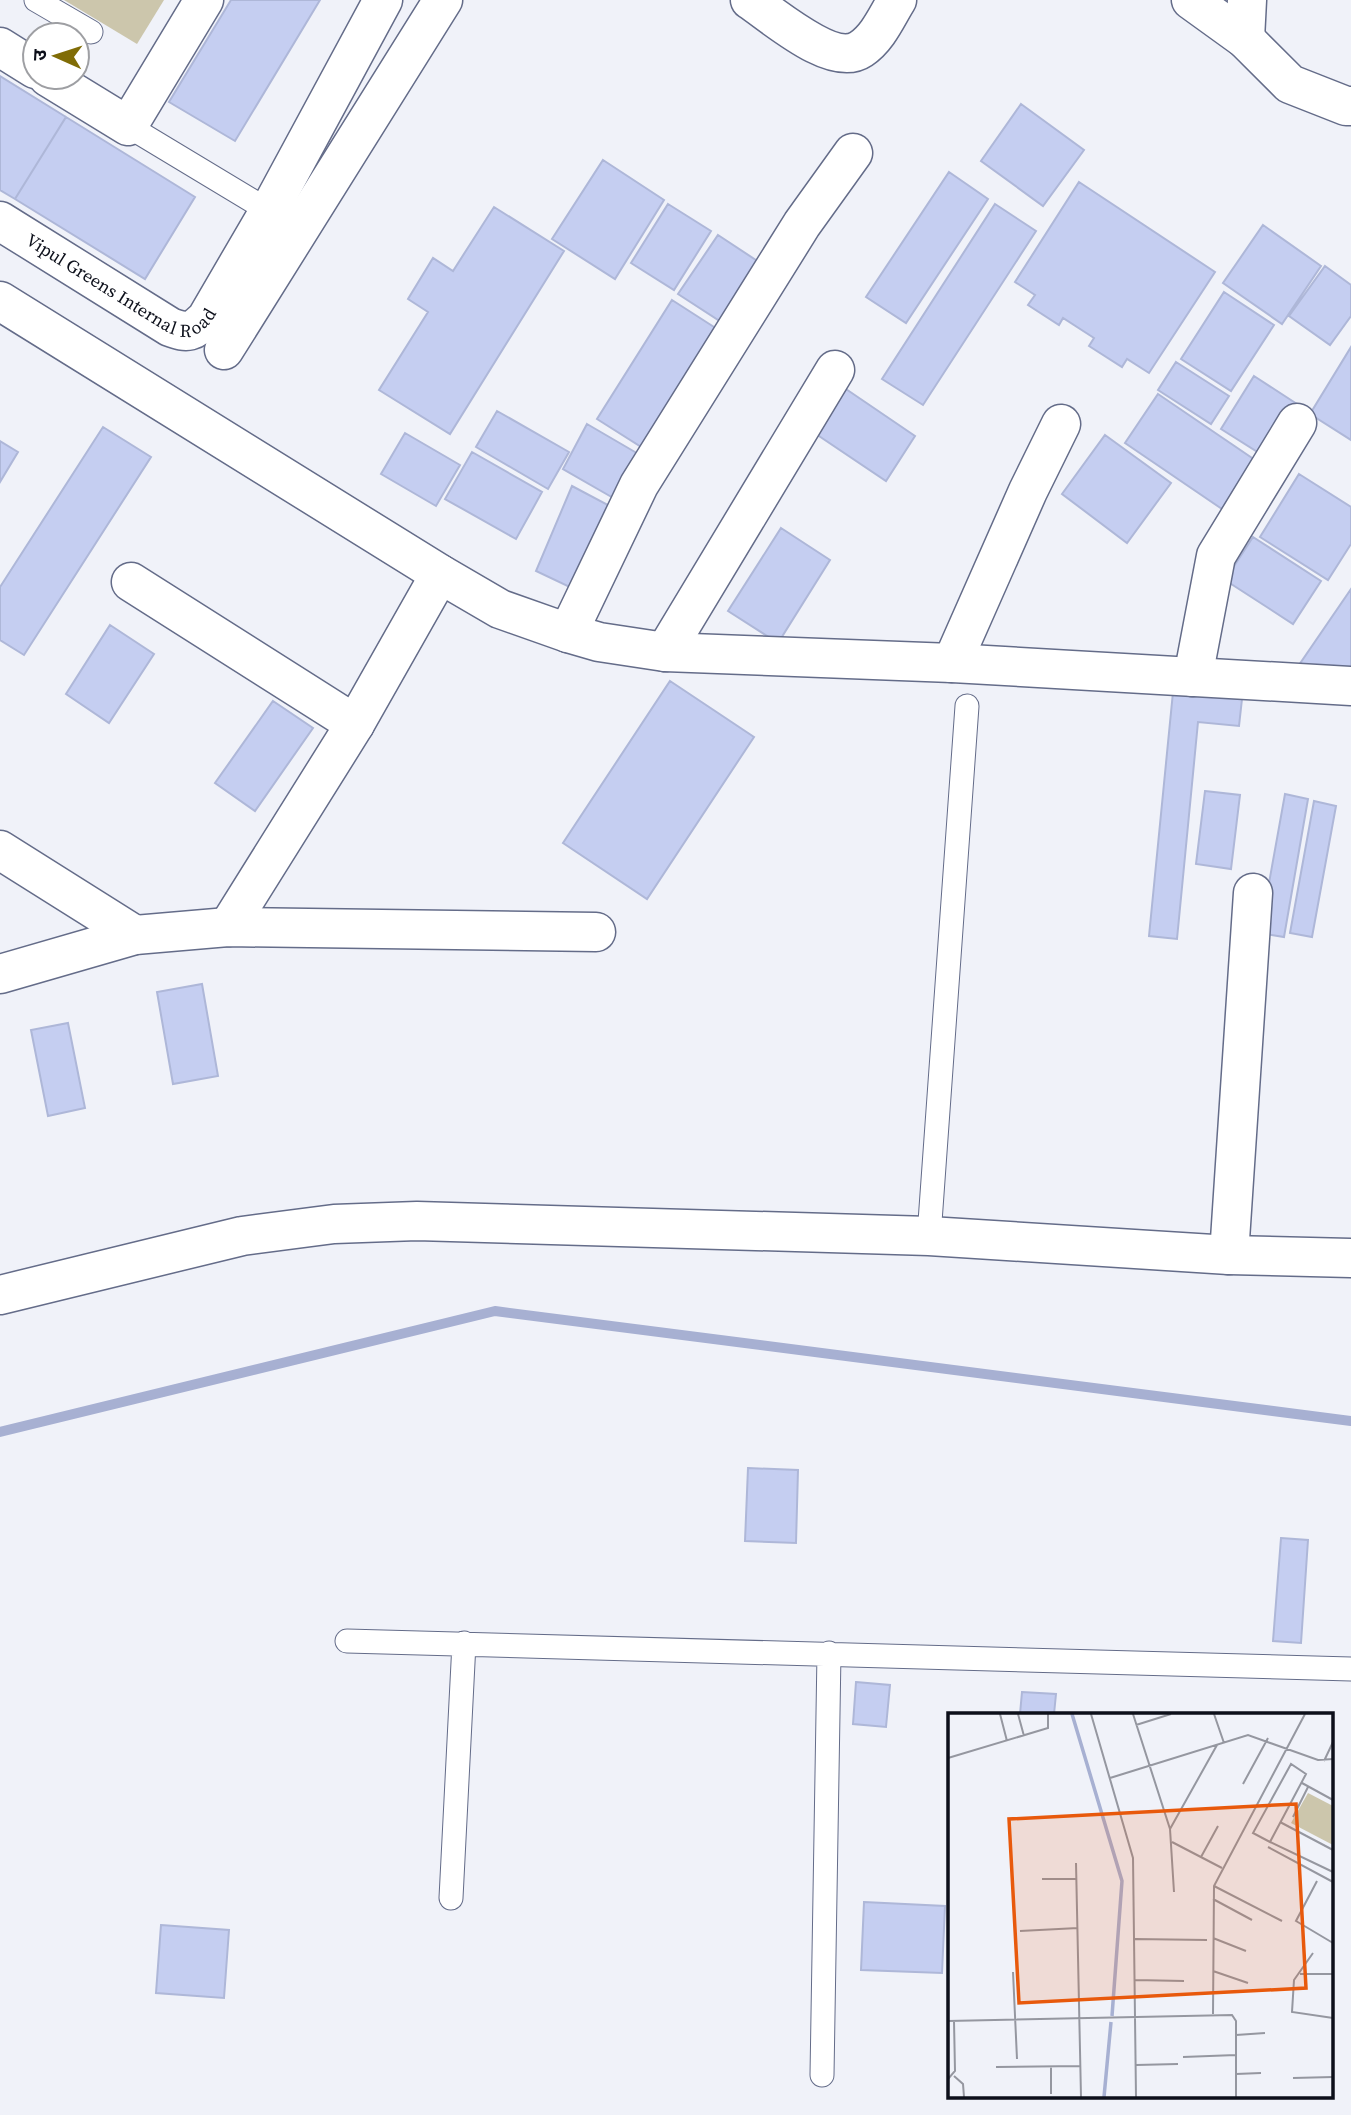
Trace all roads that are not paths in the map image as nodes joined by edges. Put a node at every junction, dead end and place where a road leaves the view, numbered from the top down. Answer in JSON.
{"nodes":[{"id":1,"x":36,"y":0,"type":"edge"},
{"id":2,"x":204,"y":0,"type":"edge"},
{"id":3,"x":383,"y":0,"type":"edge"},
{"id":4,"x":443,"y":0,"type":"edge"},
{"id":5,"x":750,"y":0,"type":"edge"},
{"id":6,"x":897,"y":0,"type":"edge"},
{"id":7,"x":1191,"y":0,"type":"edge"},
{"id":8,"x":1247,"y":0,"type":"edge"},
{"id":9,"x":72,"y":21,"type":"edge"},
{"id":10,"x":1245,"y":39,"type":"junction"},
{"id":11,"x":0,"y":47,"type":"edge"},
{"id":12,"x":21,"y":60,"type":"edge"},
{"id":13,"x":71,"y":91,"type":"edge"},
{"id":14,"x":1351,"y":106,"type":"edge"},
{"id":15,"x":128,"y":126,"type":"junction"},
{"id":16,"x":853,"y":153,"type":"dead end"},
{"id":17,"x":269,"y":211,"type":"junction"},
{"id":18,"x":0,"y":221,"type":"edge"},
{"id":19,"x":0,"y":301,"type":"edge"},
{"id":20,"x":224,"y":350,"type":"dead end"},
{"id":21,"x":835,"y":370,"type":"dead end"},
{"id":22,"x":1297,"y":423,"type":"dead end"},
{"id":23,"x":1061,"y":424,"type":"dead end"},
{"id":24,"x":440,"y":574,"type":"junction"},
{"id":25,"x":131,"y":582,"type":"dead end"},
{"id":26,"x":568,"y":633,"type":"junction"},
{"id":27,"x":665,"y":652,"type":"junction"},
{"id":28,"x":952,"y":663,"type":"junction"},
{"id":29,"x":1193,"y":677,"type":"junction"},
{"id":30,"x":1351,"y":686,"type":"edge"},
{"id":31,"x":967,"y":706,"type":"dead end"},
{"id":32,"x":355,"y":724,"type":"junction"},
{"id":33,"x":0,"y":850,"type":"edge"},
{"id":34,"x":1253,"y":893,"type":"dead end"},
{"id":35,"x":228,"y":927,"type":"junction"},
{"id":36,"x":596,"y":932,"type":"dead end"},
{"id":37,"x":135,"y":935,"type":"junction"},
{"id":38,"x":0,"y":974,"type":"edge"},
{"id":39,"x":929,"y":1236,"type":"junction"},
{"id":40,"x":1229,"y":1255,"type":"junction"},
{"id":41,"x":1351,"y":1258,"type":"edge"},
{"id":42,"x":0,"y":1295,"type":"edge"},
{"id":43,"x":347,"y":1641,"type":"dead end"},
{"id":44,"x":464,"y":1643,"type":"junction"},
{"id":45,"x":829,"y":1653,"type":"junction"},
{"id":46,"x":1351,"y":1669,"type":"edge"},
{"id":47,"x":451,"y":1898,"type":"dead end"},
{"id":48,"x":822,"y":2075,"type":"dead end"}],
"edges":[{"from":1,"to":9,"type":"lane"},
{"from":2,"to":15,"type":"street"},
{"from":3,"to":17,"type":"street","name":"Vipul Greens Internal Road"},
{"from":4,"to":20,"type":"street"},
{"from":5,"to":6,"type":"street"},
{"from":7,"to":10,"type":"street"},
{"from":8,"to":10,"type":"street"},
{"from":10,"to":14,"type":"street"},
{"from":11,"to":12,"type":"street"},
{"from":13,"to":15,"type":"street"},
{"from":15,"to":17,"type":"lane"},
{"from":16,"to":26,"type":"street"},
{"from":17,"to":18,"type":"street","name":"Vipul Greens Internal Road"},
{"from":19,"to":24,"type":"street"},
{"from":21,"to":27,"type":"street"},
{"from":22,"to":29,"type":"street"},
{"from":23,"to":28,"type":"street"},
{"from":24,"to":26,"type":"street"},
{"from":24,"to":32,"type":"street"},
{"from":25,"to":32,"type":"street"},
{"from":26,"to":27,"type":"street"},
{"from":27,"to":28,"type":"street"},
{"from":28,"to":29,"type":"street"},
{"from":29,"to":30,"type":"street"},
{"from":31,"to":39,"type":"lane"},
{"from":32,"to":35,"type":"street"},
{"from":33,"to":37,"type":"street"},
{"from":34,"to":40,"type":"street"},
{"from":35,"to":36,"type":"street"},
{"from":35,"to":37,"type":"street"},
{"from":37,"to":38,"type":"street"},
{"from":39,"to":40,"type":"street"},
{"from":39,"to":42,"type":"street"},
{"from":40,"to":41,"type":"street"},
{"from":43,"to":44,"type":"lane"},
{"from":44,"to":45,"type":"lane"},
{"from":44,"to":47,"type":"lane"},
{"from":45,"to":46,"type":"lane"},
{"from":45,"to":48,"type":"lane"}]}
